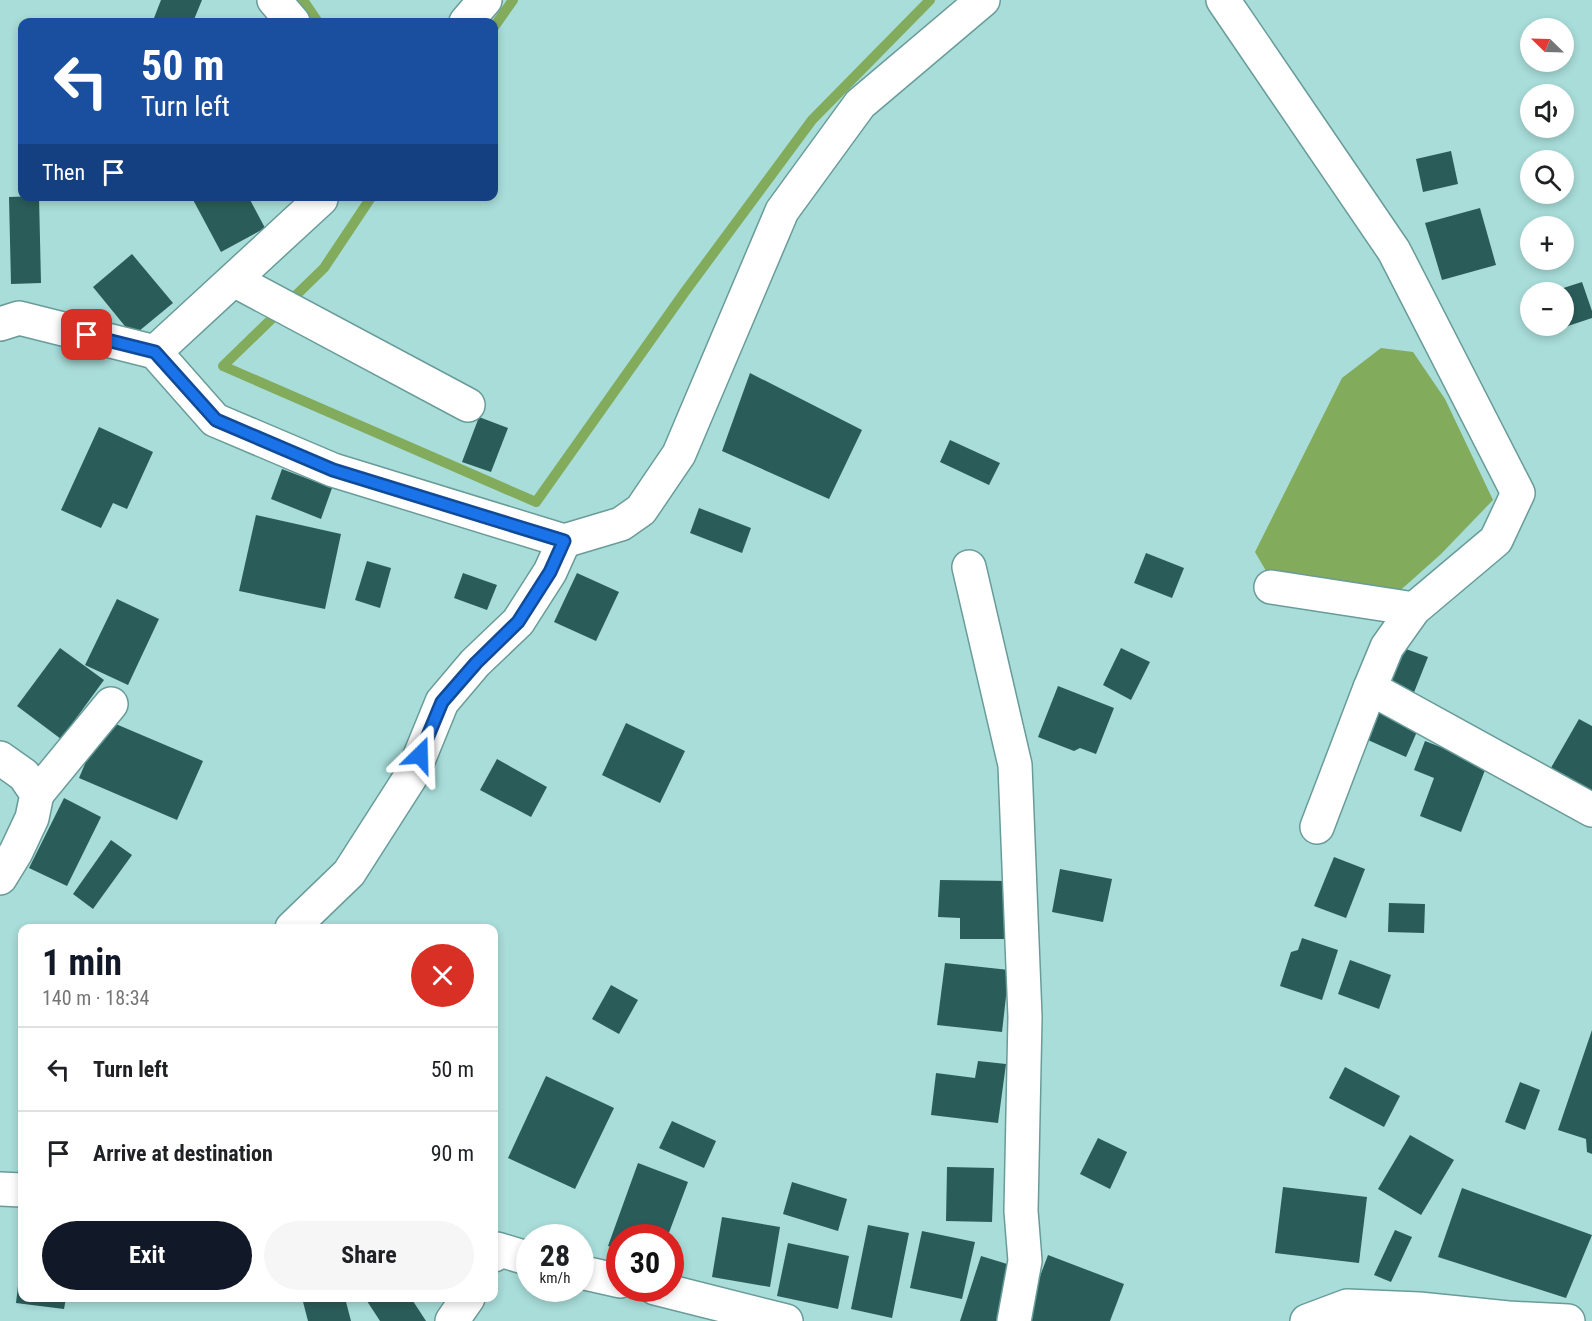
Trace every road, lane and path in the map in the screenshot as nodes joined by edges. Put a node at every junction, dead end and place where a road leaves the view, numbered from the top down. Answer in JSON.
{"nodes":[{"id":1,"x":274,"y":0,"type":"edge"},
{"id":2,"x":485,"y":0,"type":"edge"},
{"id":3,"x":983,"y":0,"type":"edge"},
{"id":4,"x":1223,"y":0,"type":"edge"},
{"id":5,"x":290,"y":18,"type":"edge"},
{"id":6,"x":469,"y":18,"type":"edge"},
{"id":7,"x":318,"y":201,"type":"edge"},
{"id":8,"x":234,"y":280,"type":"junction"},
{"id":9,"x":0,"y":324,"type":"edge"},
{"id":10,"x":155,"y":352,"type":"junction"},
{"id":11,"x":468,"y":405,"type":"dead end"},
{"id":12,"x":564,"y":541,"type":"junction"},
{"id":13,"x":969,"y":567,"type":"dead end"},
{"id":14,"x":1271,"y":587,"type":"dead end"},
{"id":15,"x":1414,"y":609,"type":"junction"},
{"id":16,"x":1370,"y":688,"type":"junction"},
{"id":17,"x":111,"y":704,"type":"dead end"},
{"id":18,"x":0,"y":758,"type":"edge"},
{"id":19,"x":37,"y":794,"type":"junction"},
{"id":20,"x":1592,"y":810,"type":"edge"},
{"id":21,"x":1317,"y":827,"type":"dead end"},
{"id":22,"x":0,"y":878,"type":"edge"},
{"id":23,"x":296,"y":924,"type":"edge"},
{"id":24,"x":0,"y":1189,"type":"edge"},
{"id":25,"x":18,"y":1190,"type":"edge"},
{"id":26,"x":498,"y":1252,"type":"edge"},
{"id":27,"x":516,"y":1256,"type":"edge"},
{"id":28,"x":684,"y":1295,"type":"edge"},
{"id":29,"x":465,"y":1302,"type":"edge"},
{"id":30,"x":1592,"y":1318,"type":"edge"},
{"id":31,"x":452,"y":1321,"type":"edge"},
{"id":32,"x":786,"y":1321,"type":"edge"},
{"id":33,"x":1014,"y":1321,"type":"edge"},
{"id":34,"x":1307,"y":1321,"type":"edge"},
{"id":35,"x":1568,"y":1321,"type":"edge"},
{"id":36,"x":1578,"y":1321,"type":"edge"}],
"edges":[{"from":1,"to":5,"type":"street"},
{"from":2,"to":6,"type":"street"},
{"from":3,"to":12,"type":"street"},
{"from":4,"to":15,"type":"street"},
{"from":7,"to":8,"type":"street"},
{"from":8,"to":10,"type":"street"},
{"from":8,"to":11,"type":"street"},
{"from":9,"to":10,"type":"street"},
{"from":10,"to":12,"type":"street"},
{"from":12,"to":23,"type":"street"},
{"from":13,"to":33,"type":"street"},
{"from":14,"to":15,"type":"street"},
{"from":15,"to":16,"type":"street"},
{"from":16,"to":20,"type":"street"},
{"from":16,"to":21,"type":"street"},
{"from":17,"to":19,"type":"street"},
{"from":18,"to":19,"type":"street"},
{"from":19,"to":22,"type":"street"},
{"from":24,"to":25,"type":"street"},
{"from":26,"to":27,"type":"street"},
{"from":28,"to":32,"type":"street"},
{"from":29,"to":31,"type":"street"},
{"from":30,"to":36,"type":"street"},
{"from":34,"to":35,"type":"street"}]}
